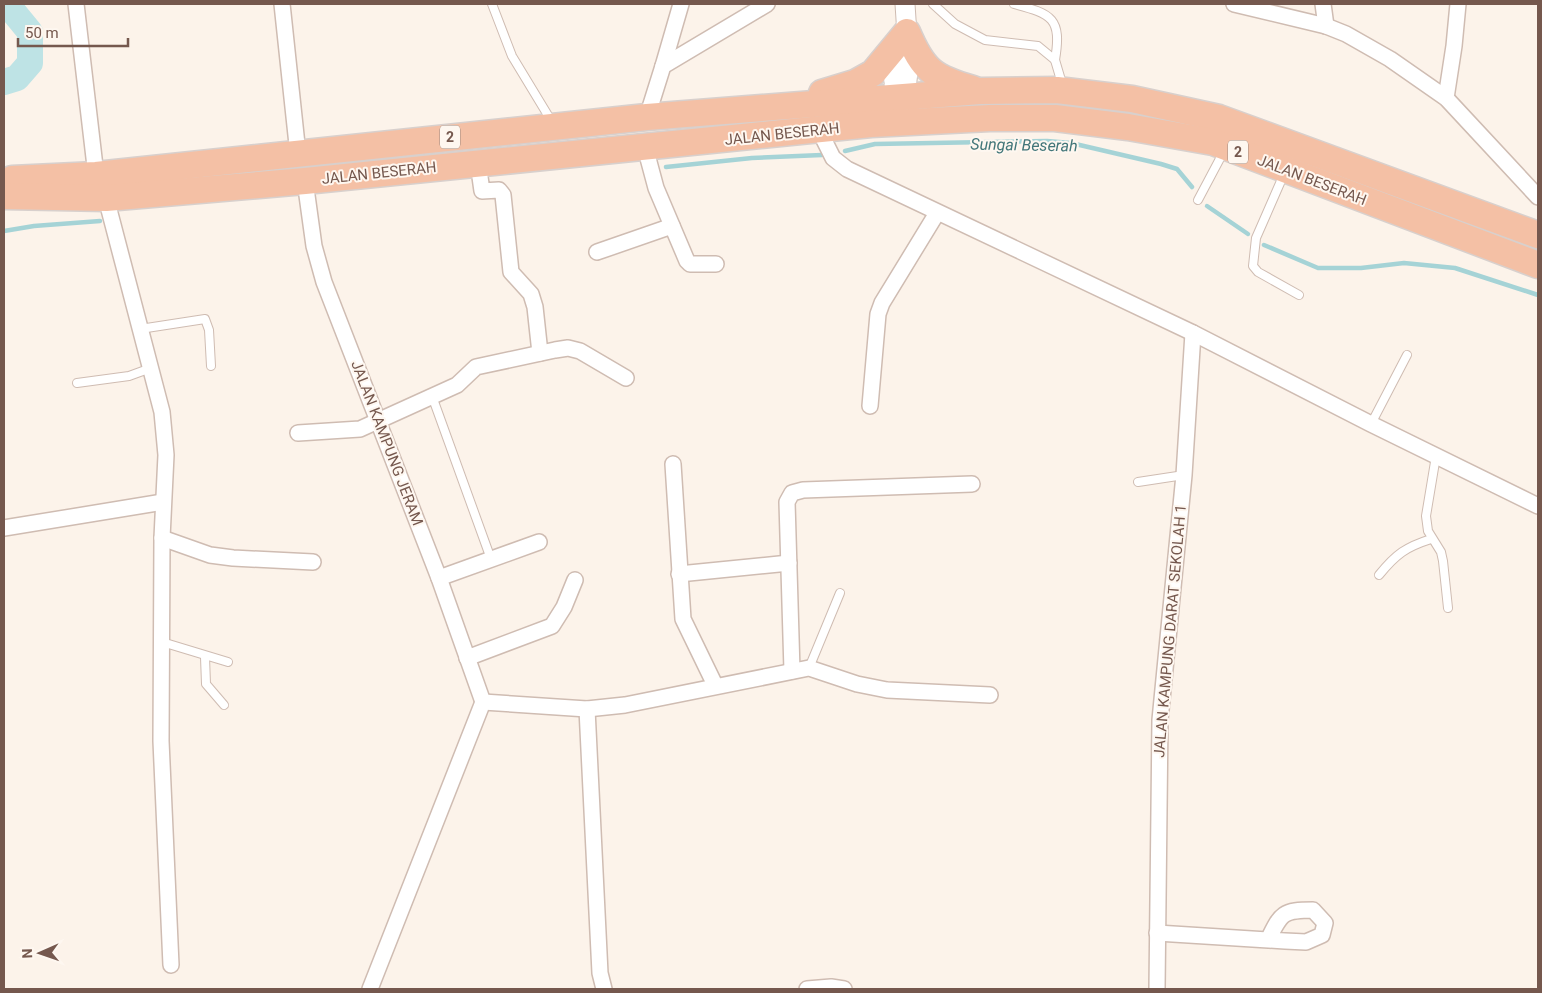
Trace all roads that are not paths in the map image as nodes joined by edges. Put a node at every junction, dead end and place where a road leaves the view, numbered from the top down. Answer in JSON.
{"nodes":[{"id":1,"x":76,"y":4,"type":"edge"},
{"id":2,"x":282,"y":4,"type":"edge"},
{"id":3,"x":492,"y":4,"type":"edge"},
{"id":4,"x":682,"y":4,"type":"edge"},
{"id":5,"x":767,"y":4,"type":"edge"},
{"id":6,"x":905,"y":4,"type":"edge"},
{"id":7,"x":933,"y":4,"type":"edge"},
{"id":8,"x":1014,"y":4,"type":"edge"},
{"id":9,"x":1234,"y":4,"type":"edge"},
{"id":10,"x":1323,"y":4,"type":"edge"},
{"id":11,"x":1458,"y":4,"type":"edge"},
{"id":12,"x":1326,"y":26,"type":"junction"},
{"id":13,"x":907,"y":32,"type":"junction"},
{"id":14,"x":1056,"y":60,"type":"junction"},
{"id":15,"x":663,"y":66,"type":"junction"},
{"id":16,"x":980,"y":91,"type":"junction"},
{"id":17,"x":1064,"y":91,"type":"junction"},
{"id":18,"x":898,"y":97,"type":"junction"},
{"id":19,"x":1446,"y":98,"type":"junction"},
{"id":20,"x":781,"y":107,"type":"junction"},
{"id":21,"x":647,"y":117,"type":"junction"},
{"id":22,"x":921,"y":121,"type":"junction"},
{"id":23,"x":871,"y":124,"type":"junction"},
{"id":24,"x":555,"y":125,"type":"junction"},
{"id":25,"x":819,"y":130,"type":"junction"},
{"id":26,"x":644,"y":147,"type":"junction"},
{"id":27,"x":1226,"y":147,"type":"junction"},
{"id":28,"x":298,"y":154,"type":"junction"},
{"id":29,"x":478,"y":163,"type":"junction"},
{"id":30,"x":1286,"y":170,"type":"junction"},
{"id":31,"x":4,"y":179,"type":"edge"},
{"id":32,"x":305,"y":181,"type":"junction"},
{"id":33,"x":101,"y":187,"type":"junction"},
{"id":34,"x":4,"y":196,"type":"edge"},
{"id":35,"x":1538,"y":197,"type":"edge"},
{"id":36,"x":1198,"y":200,"type":"dead end"},
{"id":37,"x":938,"y":213,"type":"junction"},
{"id":38,"x":672,"y":226,"type":"junction"},
{"id":39,"x":1538,"y":235,"type":"edge"},
{"id":40,"x":597,"y":252,"type":"dead end"},
{"id":41,"x":716,"y":264,"type":"dead end"},
{"id":42,"x":1538,"y":265,"type":"edge"},
{"id":43,"x":1299,"y":295,"type":"dead end"},
{"id":44,"x":140,"y":329,"type":"junction"},
{"id":45,"x":1193,"y":333,"type":"junction"},
{"id":46,"x":540,"y":353,"type":"junction"},
{"id":47,"x":1407,"y":355,"type":"dead end"},
{"id":48,"x":211,"y":366,"type":"dead end"},
{"id":49,"x":150,"y":368,"type":"junction"},
{"id":50,"x":626,"y":378,"type":"dead end"},
{"id":51,"x":77,"y":383,"type":"dead end"},
{"id":52,"x":432,"y":396,"type":"junction"},
{"id":53,"x":870,"y":406,"type":"dead end"},
{"id":54,"x":380,"y":422,"type":"junction"},
{"id":55,"x":1371,"y":424,"type":"junction"},
{"id":56,"x":298,"y":433,"type":"dead end"},
{"id":57,"x":1436,"y":456,"type":"junction"},
{"id":58,"x":673,"y":464,"type":"dead end"},
{"id":59,"x":1184,"y":475,"type":"junction"},
{"id":60,"x":1138,"y":482,"type":"dead end"},
{"id":61,"x":972,"y":484,"type":"dead end"},
{"id":62,"x":163,"y":502,"type":"junction"},
{"id":63,"x":1538,"y":506,"type":"edge"},
{"id":64,"x":4,"y":528,"type":"edge"},
{"id":65,"x":162,"y":538,"type":"junction"},
{"id":66,"x":1432,"y":539,"type":"junction"},
{"id":67,"x":539,"y":542,"type":"dead end"},
{"id":68,"x":491,"y":560,"type":"junction"},
{"id":69,"x":313,"y":562,"type":"dead end"},
{"id":70,"x":789,"y":563,"type":"junction"},
{"id":71,"x":679,"y":574,"type":"junction"},
{"id":72,"x":1379,"y":575,"type":"dead end"},
{"id":73,"x":439,"y":578,"type":"junction"},
{"id":74,"x":575,"y":580,"type":"dead end"},
{"id":75,"x":840,"y":593,"type":"dead end"},
{"id":76,"x":1448,"y":608,"type":"dead end"},
{"id":77,"x":162,"y":642,"type":"junction"},
{"id":78,"x":205,"y":657,"type":"junction"},
{"id":79,"x":467,"y":658,"type":"junction"},
{"id":80,"x":228,"y":662,"type":"dead end"},
{"id":81,"x":809,"y":668,"type":"junction"},
{"id":82,"x":792,"y":671,"type":"junction"},
{"id":83,"x":715,"y":685,"type":"junction"},
{"id":84,"x":990,"y":695,"type":"dead end"},
{"id":85,"x":483,"y":702,"type":"junction"},
{"id":86,"x":224,"y":705,"type":"dead end"},
{"id":87,"x":587,"y":709,"type":"junction"},
{"id":88,"x":1157,"y":933,"type":"junction"},
{"id":89,"x":1268,"y":940,"type":"dead end"},
{"id":90,"x":171,"y":965,"type":"dead end"},
{"id":91,"x":370,"y":989,"type":"edge"},
{"id":92,"x":604,"y":989,"type":"edge"},
{"id":93,"x":806,"y":989,"type":"edge"},
{"id":94,"x":844,"y":989,"type":"edge"},
{"id":95,"x":1157,"y":989,"type":"edge"}],
"edges":[{"from":1,"to":33,"type":"street"},
{"from":2,"to":28,"type":"street"},
{"from":3,"to":24,"type":"lane"},
{"from":4,"to":15,"type":"street"},
{"from":5,"to":15,"type":"street"},
{"from":6,"to":13,"type":"street"},
{"from":7,"to":14,"type":"lane"},
{"from":8,"to":14,"type":"lane"},
{"from":9,"to":12,"type":"street"},
{"from":10,"to":12,"type":"street"},
{"from":11,"to":19,"type":"street"},
{"from":12,"to":19,"type":"street"},
{"from":13,"to":16,"type":"highway"},
{"from":13,"to":18,"type":"street"},
{"from":13,"to":20,"type":"highway"},
{"from":14,"to":17,"type":"lane"},
{"from":15,"to":21,"type":"street"},
{"from":16,"to":17,"type":"highway","name":"JALAN BESERAH","number":"2"},
{"from":16,"to":18,"type":"highway","name":"JALAN BESERAH","number":"2"},
{"from":17,"to":39,"type":"highway","name":"JALAN BESERAH","number":"2"},
{"from":18,"to":20,"type":"highway","name":"JALAN BESERAH","number":"2"},
{"from":18,"to":22,"type":"highway"},
{"from":18,"to":23,"type":"highway"},
{"from":19,"to":35,"type":"street"},
{"from":20,"to":21,"type":"highway","name":"JALAN BESERAH","number":"2"},
{"from":21,"to":24,"type":"highway","name":"JALAN BESERAH","number":"2"},
{"from":22,"to":23,"type":"highway","name":"JALAN BESERAH","number":"2"},
{"from":22,"to":27,"type":"highway","name":"JALAN BESERAH","number":"2"},
{"from":23,"to":25,"type":"highway","name":"JALAN BESERAH","number":"2"},
{"from":24,"to":28,"type":"highway","name":"JALAN BESERAH","number":"2"},
{"from":25,"to":26,"type":"highway","name":"JALAN BESERAH","number":"2"},
{"from":25,"to":37,"type":"street"},
{"from":26,"to":29,"type":"highway","name":"JALAN BESERAH","number":"2"},
{"from":26,"to":38,"type":"street"},
{"from":27,"to":30,"type":"highway","name":"JALAN BESERAH","number":"2"},
{"from":27,"to":36,"type":"lane"},
{"from":28,"to":33,"type":"highway","name":"JALAN BESERAH","number":"2"},
{"from":29,"to":32,"type":"highway","name":"JALAN BESERAH","number":"2"},
{"from":29,"to":46,"type":"street"},
{"from":30,"to":42,"type":"highway","name":"JALAN BESERAH","number":"2"},
{"from":30,"to":43,"type":"lane"},
{"from":31,"to":33,"type":"highway","name":"JALAN BESERAH","number":"2"},
{"from":32,"to":33,"type":"highway","name":"JALAN BESERAH","number":"2"},
{"from":32,"to":54,"type":"street","name":"JALAN KAMPUNG JERAM"},
{"from":33,"to":34,"type":"highway","name":"JALAN BESERAH","number":"2"},
{"from":33,"to":44,"type":"street"},
{"from":37,"to":45,"type":"street"},
{"from":37,"to":53,"type":"street"},
{"from":38,"to":40,"type":"street"},
{"from":38,"to":41,"type":"street"},
{"from":44,"to":48,"type":"lane"},
{"from":44,"to":49,"type":"street"},
{"from":45,"to":55,"type":"street"},
{"from":45,"to":59,"type":"street","name":"JALAN KAMPUNG DARAT SEKOLAH 1"},
{"from":46,"to":50,"type":"street"},
{"from":46,"to":52,"type":"street"},
{"from":47,"to":55,"type":"lane"},
{"from":49,"to":51,"type":"lane"},
{"from":49,"to":62,"type":"street"},
{"from":52,"to":54,"type":"street"},
{"from":52,"to":68,"type":"lane"},
{"from":54,"to":56,"type":"street"},
{"from":54,"to":73,"type":"street","name":"JALAN KAMPUNG JERAM"},
{"from":55,"to":57,"type":"street"},
{"from":57,"to":63,"type":"street"},
{"from":57,"to":66,"type":"lane"},
{"from":58,"to":71,"type":"street"},
{"from":59,"to":60,"type":"lane"},
{"from":59,"to":88,"type":"street","name":"JALAN KAMPUNG DARAT SEKOLAH 1"},
{"from":61,"to":70,"type":"street"},
{"from":62,"to":64,"type":"street"},
{"from":62,"to":65,"type":"street"},
{"from":65,"to":69,"type":"street"},
{"from":65,"to":77,"type":"street"},
{"from":66,"to":72,"type":"lane"},
{"from":66,"to":76,"type":"lane"},
{"from":67,"to":68,"type":"street"},
{"from":68,"to":73,"type":"street"},
{"from":70,"to":71,"type":"street"},
{"from":70,"to":82,"type":"street"},
{"from":71,"to":83,"type":"street"},
{"from":73,"to":79,"type":"street","name":"JALAN KAMPUNG JERAM"},
{"from":74,"to":79,"type":"street"},
{"from":75,"to":81,"type":"lane"},
{"from":77,"to":78,"type":"lane"},
{"from":77,"to":90,"type":"street"},
{"from":78,"to":80,"type":"lane"},
{"from":78,"to":86,"type":"lane"},
{"from":79,"to":85,"type":"street","name":"JALAN KAMPUNG JERAM"},
{"from":81,"to":82,"type":"street"},
{"from":81,"to":84,"type":"street"},
{"from":82,"to":83,"type":"street"},
{"from":83,"to":87,"type":"street"},
{"from":85,"to":87,"type":"street"},
{"from":85,"to":91,"type":"street"},
{"from":87,"to":92,"type":"street"},
{"from":88,"to":89,"type":"street"},
{"from":88,"to":95,"type":"street","name":"JALAN KAMPUNG DARAT SEKOLAH 1"},
{"from":93,"to":94,"type":"street"}]}
